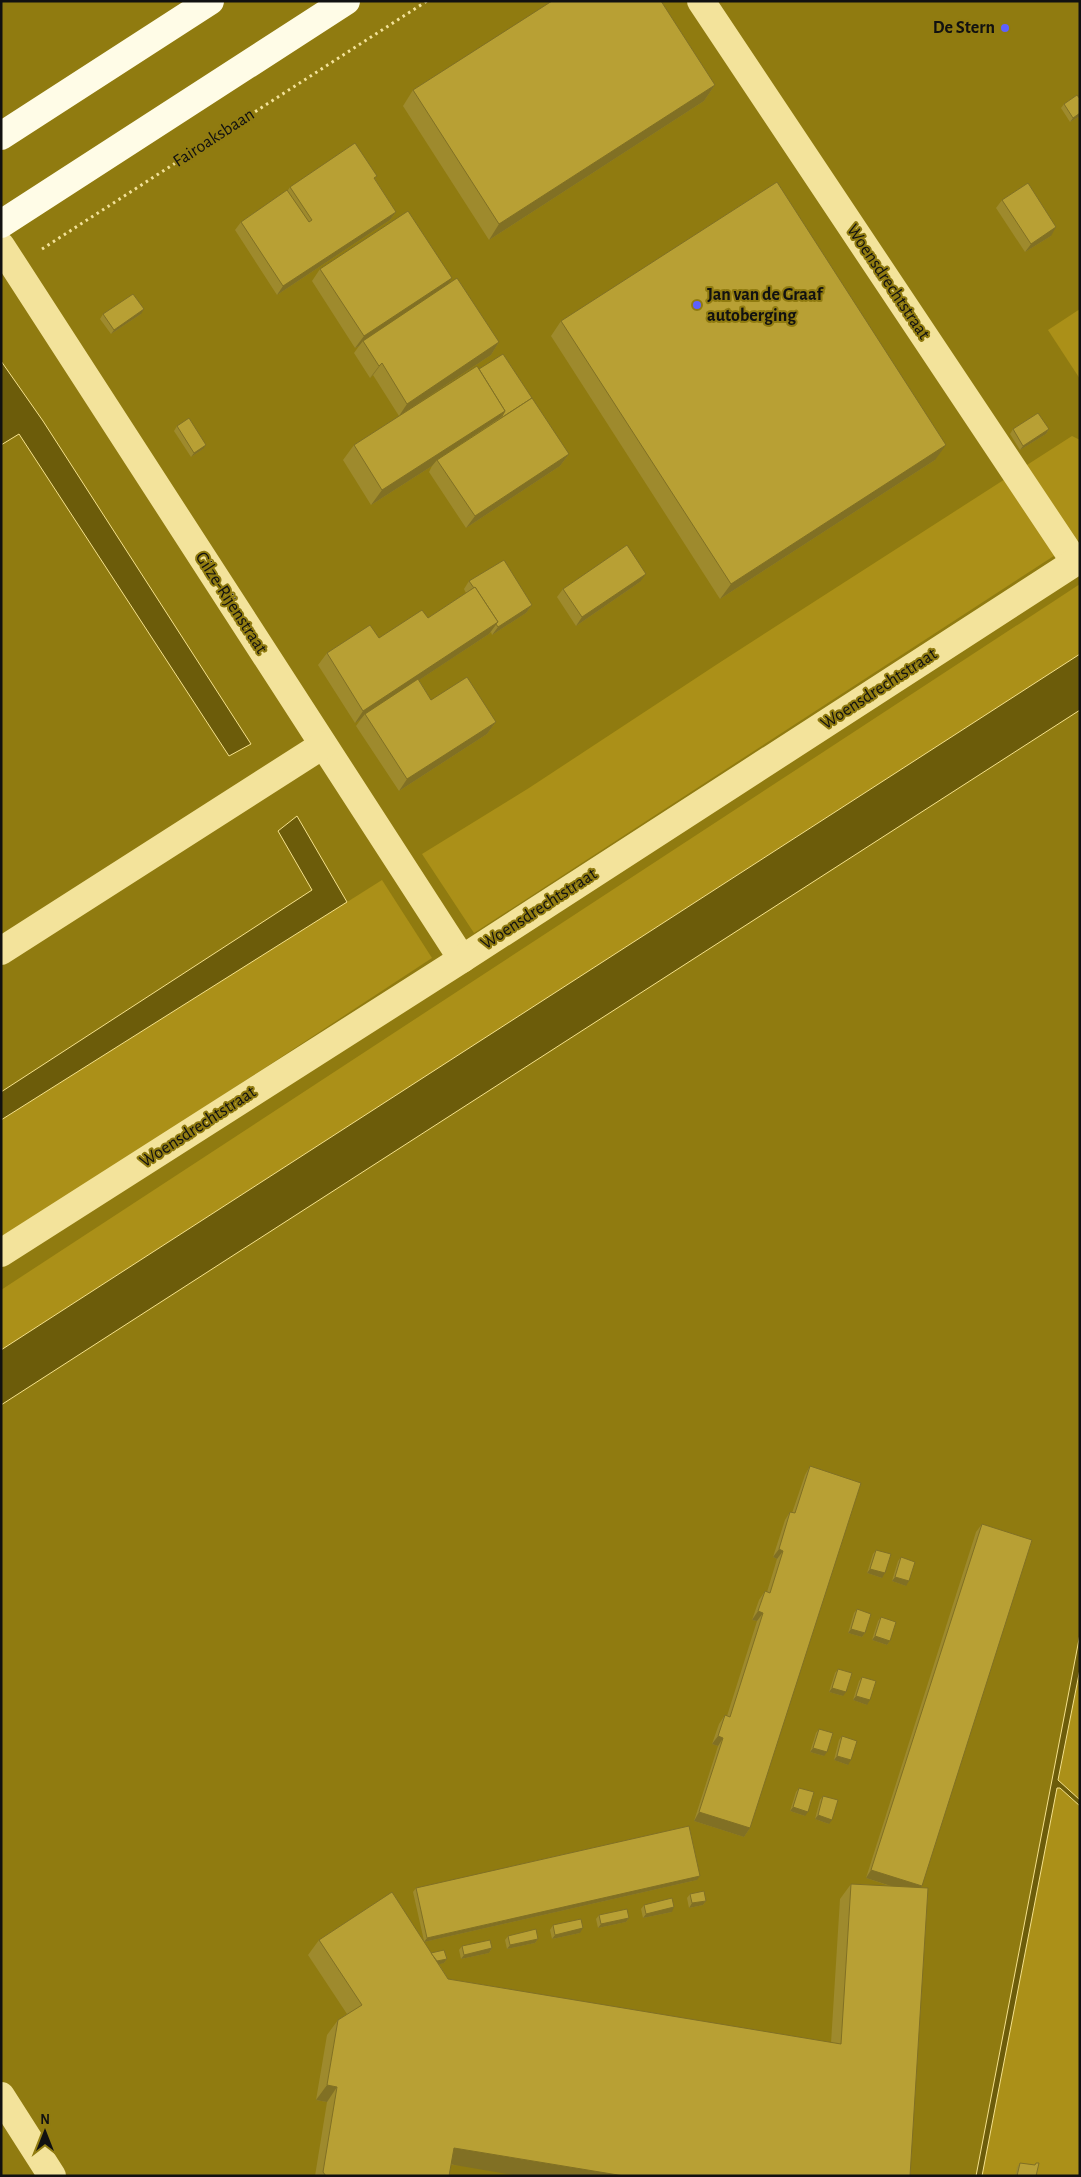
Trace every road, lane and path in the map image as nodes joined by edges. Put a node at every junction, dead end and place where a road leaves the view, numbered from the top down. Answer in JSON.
{"nodes":[{"id":1,"x":210,"y":1,"type":"edge"},
{"id":2,"x":346,"y":1,"type":"edge"},
{"id":3,"x":427,"y":1,"type":"edge"},
{"id":4,"x":701,"y":1,"type":"edge"},
{"id":5,"x":1,"y":136,"type":"edge"},
{"id":6,"x":1,"y":224,"type":"edge"},
{"id":7,"x":8,"y":257,"type":"edge"},
{"id":8,"x":1078,"y":561,"type":"edge"},
{"id":9,"x":323,"y":745,"type":"junction"},
{"id":10,"x":1,"y":951,"type":"edge"},
{"id":11,"x":462,"y":959,"type":"junction"},
{"id":12,"x":1,"y":1253,"type":"edge"},
{"id":13,"x":1,"y":2096,"type":"edge"},
{"id":14,"x":52,"y":2176,"type":"edge"}],
"edges":[{"from":1,"to":5,"type":"main road"},
{"from":2,"to":6,"type":"main road"},
{"from":3,"to":7,"type":"path","name":"Fairoaksbaan"},
{"from":4,"to":8,"type":"street","name":"Woensdrechtstraat"},
{"from":7,"to":9,"type":"street","name":"Gilze-Rijenstraat"},
{"from":8,"to":11,"type":"street","name":"Woensdrechtstraat"},
{"from":9,"to":10,"type":"street"},
{"from":9,"to":11,"type":"street","name":"Gilze-Rijenstraat"},
{"from":11,"to":12,"type":"street","name":"Woensdrechtstraat"},
{"from":13,"to":14,"type":"street"}]}
